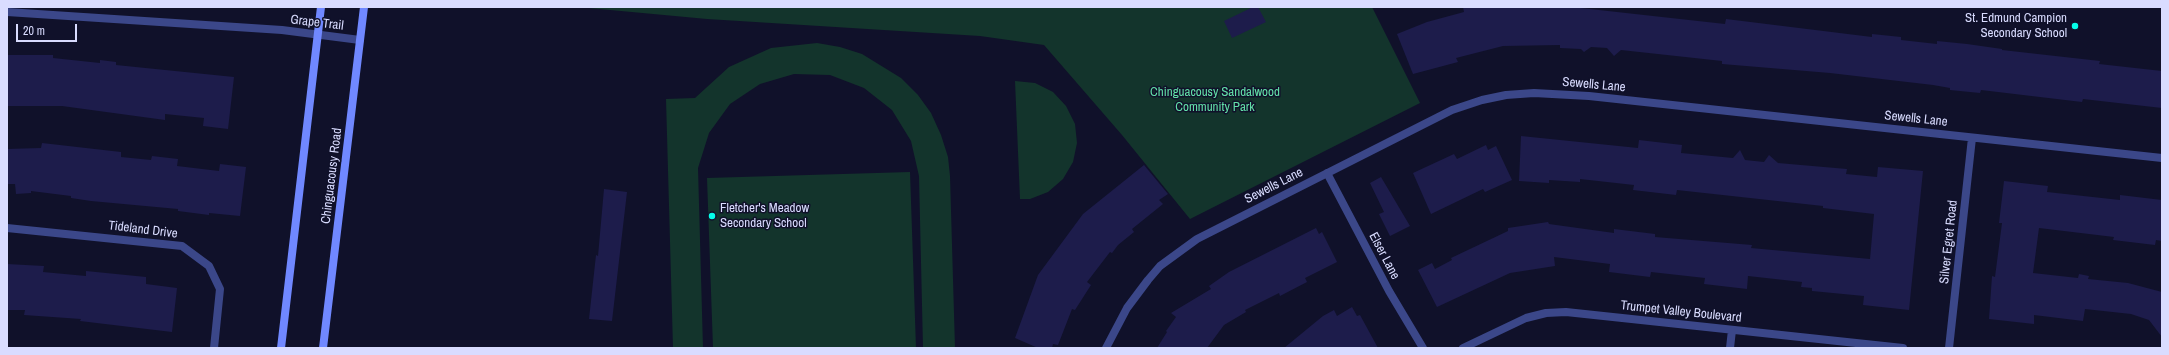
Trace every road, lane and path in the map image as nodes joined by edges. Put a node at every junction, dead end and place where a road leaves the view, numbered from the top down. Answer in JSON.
{"nodes":[{"id":1,"x":322,"y":7,"type":"edge"},
{"id":2,"x":364,"y":7,"type":"edge"},
{"id":3,"x":7,"y":12,"type":"edge"},
{"id":4,"x":318,"y":35,"type":"junction"},
{"id":5,"x":360,"y":40,"type":"junction"},
{"id":6,"x":1972,"y":138,"type":"junction"},
{"id":7,"x":2162,"y":158,"type":"edge"},
{"id":8,"x":1328,"y":173,"type":"junction"},
{"id":9,"x":7,"y":228,"type":"edge"},
{"id":10,"x":1732,"y":330,"type":"junction"},
{"id":11,"x":214,"y":348,"type":"edge"},
{"id":12,"x":281,"y":348,"type":"edge"},
{"id":13,"x":323,"y":348,"type":"edge"},
{"id":14,"x":1106,"y":348,"type":"edge"},
{"id":15,"x":1423,"y":348,"type":"edge"},
{"id":16,"x":1463,"y":348,"type":"edge"},
{"id":17,"x":1730,"y":348,"type":"edge"},
{"id":18,"x":1903,"y":348,"type":"edge"},
{"id":19,"x":1950,"y":348,"type":"edge"}],
"edges":[{"from":1,"to":4,"type":"main road"},
{"from":2,"to":5,"type":"main road","name":"Chinguacousy Road"},
{"from":3,"to":4,"type":"street","name":"Grape Trail"},
{"from":4,"to":5,"type":"street","name":"Grape Trail"},
{"from":4,"to":12,"type":"main road"},
{"from":5,"to":13,"type":"main road","name":"Chinguacousy Road"},
{"from":6,"to":7,"type":"street","name":"Sewells Lane"},
{"from":6,"to":8,"type":"street","name":"Sewells Lane"},
{"from":6,"to":19,"type":"street","name":"Silver Egret Road"},
{"from":8,"to":14,"type":"street","name":"Sewells Lane"},
{"from":8,"to":15,"type":"street","name":"Elser Lane"},
{"from":9,"to":11,"type":"street","name":"Tideland Drive"},
{"from":10,"to":16,"type":"street","name":"Trumpet Valley Boulevard"},
{"from":10,"to":17,"type":"street"},
{"from":10,"to":18,"type":"street","name":"Trumpet Valley Boulevard"}]}
